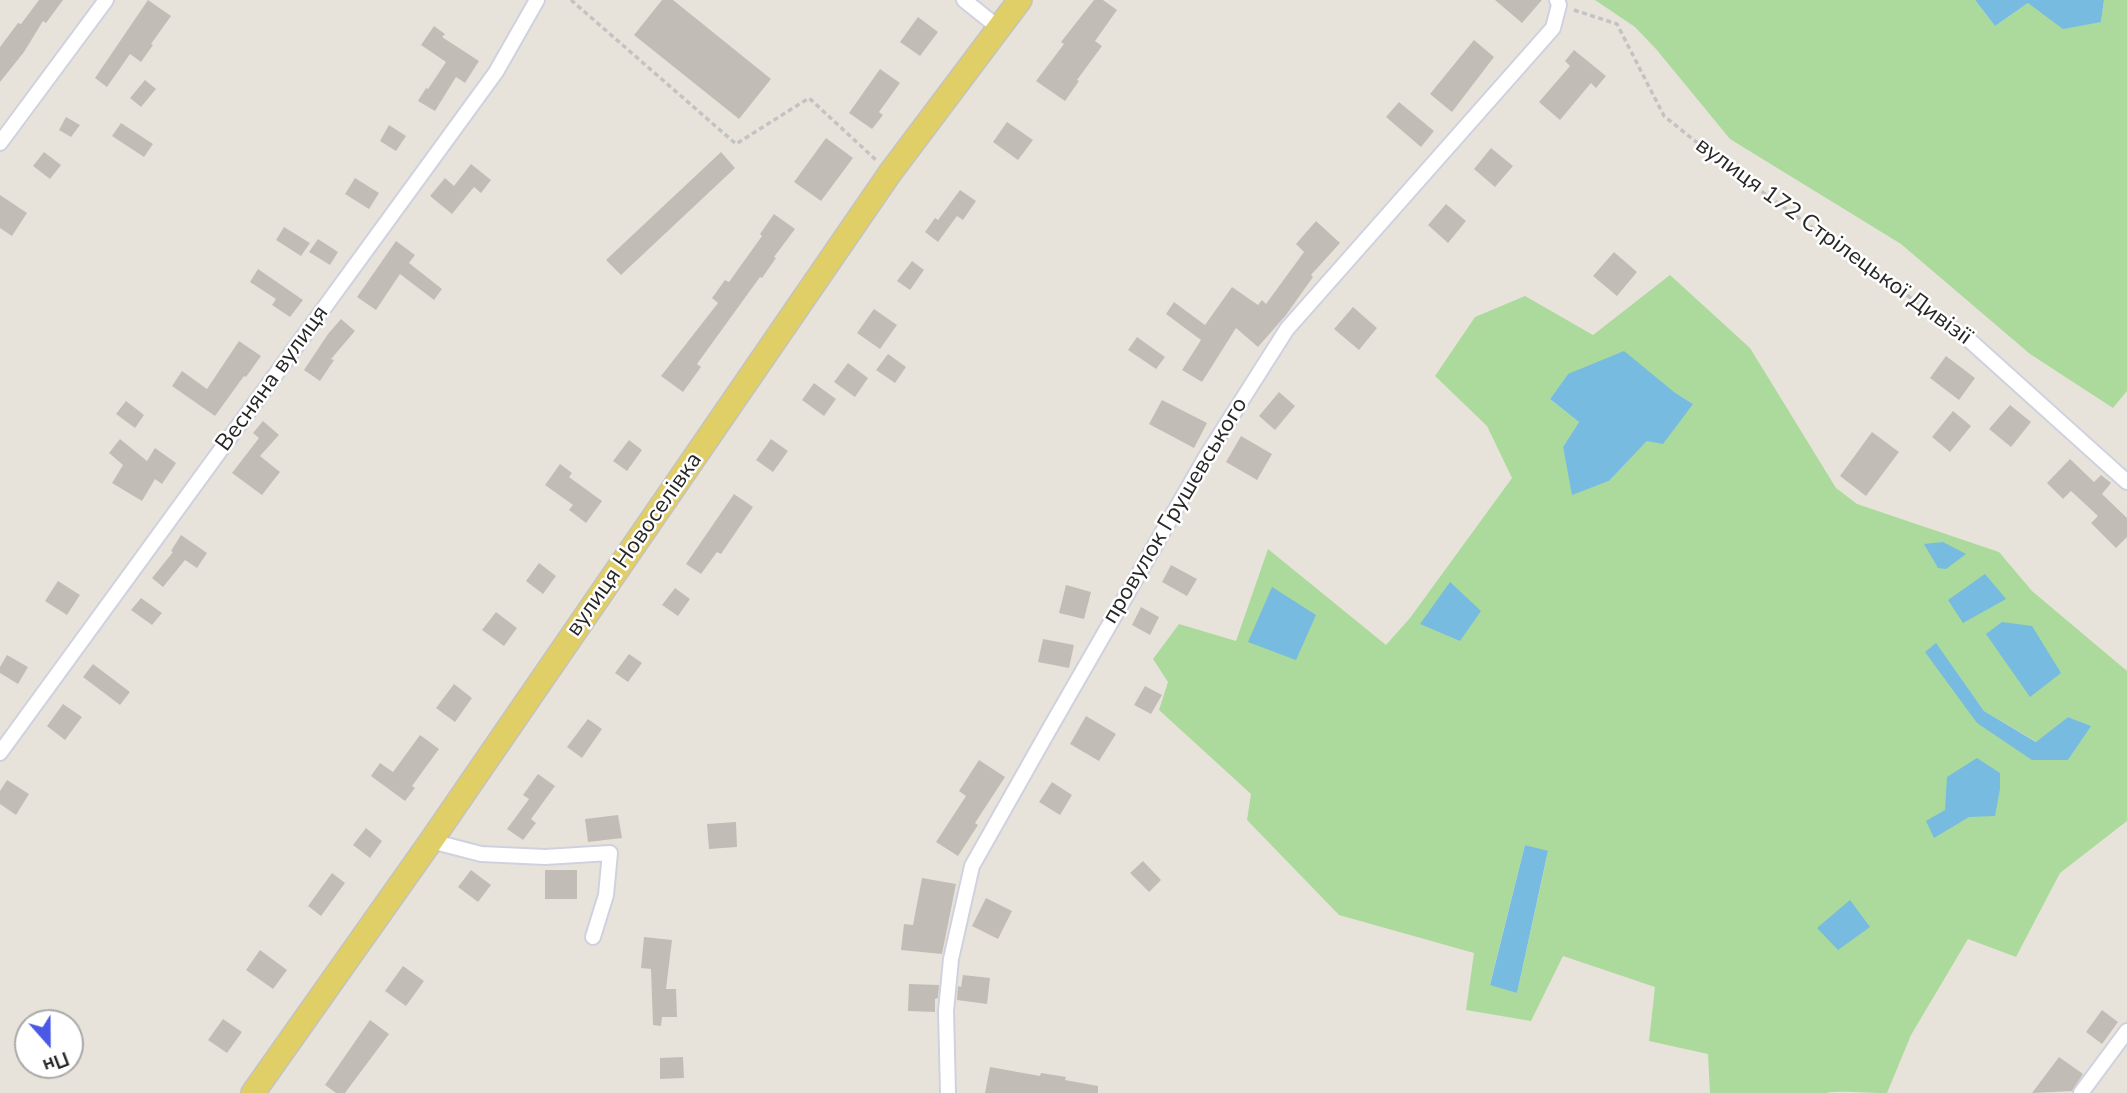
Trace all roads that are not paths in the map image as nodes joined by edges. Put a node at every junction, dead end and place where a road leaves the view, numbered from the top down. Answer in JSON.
{"nodes":[{"id":1,"x":106,"y":0,"type":"edge"},
{"id":2,"x":537,"y":0,"type":"edge"},
{"id":3,"x":964,"y":0,"type":"edge"},
{"id":4,"x":1020,"y":0,"type":"edge"},
{"id":5,"x":1558,"y":2,"type":"edge"},
{"id":6,"x":999,"y":28,"type":"junction"},
{"id":7,"x":0,"y":143,"type":"edge"},
{"id":8,"x":1967,"y":338,"type":"road end"},
{"id":9,"x":2127,"y":482,"type":"edge"},
{"id":10,"x":0,"y":752,"type":"edge"},
{"id":11,"x":431,"y":841,"type":"junction"},
{"id":12,"x":593,"y":937,"type":"dead end"},
{"id":13,"x":2127,"y":1031,"type":"edge"},
{"id":14,"x":253,"y":1093,"type":"edge"},
{"id":15,"x":948,"y":1093,"type":"edge"},
{"id":16,"x":2081,"y":1093,"type":"edge"}],
"edges":[{"from":1,"to":7,"type":"street"},
{"from":2,"to":10,"type":"street","name":"Весняна вулиця"},
{"from":3,"to":6,"type":"street"},
{"from":4,"to":6,"type":"main road","name":"вулиця Новоселівка"},
{"from":5,"to":15,"type":"street","name":"провулок Грушевського"},
{"from":6,"to":11,"type":"main road","name":"вулиця Новоселівка"},
{"from":8,"to":9,"type":"street","name":"вулиця 172 Стрілецької Дивізії"},
{"from":11,"to":12,"type":"street"},
{"from":11,"to":14,"type":"main road","name":"вулиця Новоселівка"},
{"from":13,"to":16,"type":"street"}]}
